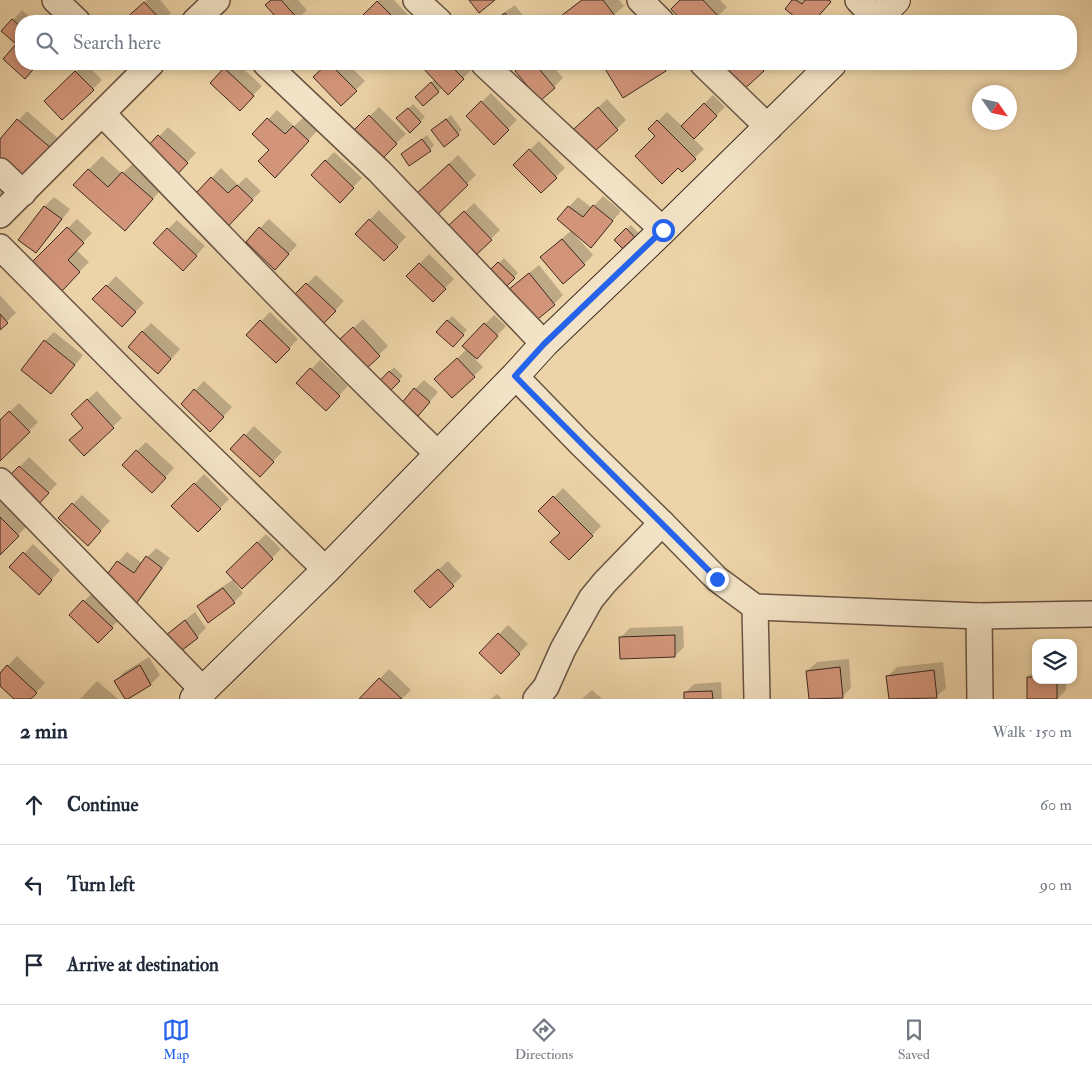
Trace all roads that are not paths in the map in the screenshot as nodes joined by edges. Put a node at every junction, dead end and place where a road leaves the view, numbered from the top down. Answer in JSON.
{"nodes":[{"id":1,"x":55,"y":0,"type":"edge"},
{"id":2,"x":416,"y":0,"type":"edge"},
{"id":3,"x":640,"y":0,"type":"edge"},
{"id":4,"x":858,"y":0,"type":"edge"},
{"id":5,"x":896,"y":0,"type":"edge"},
{"id":6,"x":71,"y":15,"type":"edge"},
{"id":7,"x":432,"y":15,"type":"edge"},
{"id":8,"x":654,"y":15,"type":"edge"},
{"id":9,"x":872,"y":15,"type":"edge"},
{"id":10,"x":881,"y":15,"type":"edge"},
{"id":11,"x":135,"y":70,"type":"edge"},
{"id":12,"x":272,"y":70,"type":"edge"},
{"id":13,"x":490,"y":70,"type":"edge"},
{"id":14,"x":709,"y":70,"type":"edge"},
{"id":15,"x":826,"y":70,"type":"edge"},
{"id":16,"x":102,"y":113,"type":"junction"},
{"id":17,"x":768,"y":128,"type":"junction"},
{"id":18,"x":0,"y":171,"type":"edge"},
{"id":19,"x":23,"y":193,"type":"junction"},
{"id":20,"x":0,"y":215,"type":"edge"},
{"id":21,"x":663,"y":230,"type":"junction"},
{"id":22,"x":0,"y":247,"type":"edge"},
{"id":23,"x":544,"y":344,"type":"junction"},
{"id":24,"x":515,"y":376,"type":"junction"},
{"id":25,"x":438,"y":454,"type":"junction"},
{"id":26,"x":0,"y":481,"type":"edge"},
{"id":27,"x":662,"y":523,"type":"junction"},
{"id":28,"x":326,"y":570,"type":"junction"},
{"id":29,"x":755,"y":607,"type":"junction"},
{"id":30,"x":1092,"y":614,"type":"edge"},
{"id":31,"x":979,"y":616,"type":"junction"},
{"id":32,"x":198,"y":694,"type":"edge"},
{"id":33,"x":536,"y":699,"type":"edge"},
{"id":34,"x":757,"y":699,"type":"edge"},
{"id":35,"x":980,"y":699,"type":"edge"}],
"edges":[{"from":1,"to":6,"type":"street"},
{"from":2,"to":7,"type":"street"},
{"from":3,"to":8,"type":"street"},
{"from":4,"to":9,"type":"street"},
{"from":5,"to":10,"type":"main road"},
{"from":11,"to":16,"type":"street"},
{"from":12,"to":23,"type":"street"},
{"from":13,"to":21,"type":"street"},
{"from":14,"to":17,"type":"street"},
{"from":15,"to":17,"type":"main road"},
{"from":16,"to":19,"type":"street"},
{"from":16,"to":25,"type":"street"},
{"from":17,"to":21,"type":"main road"},
{"from":18,"to":19,"type":"street"},
{"from":19,"to":20,"type":"street"},
{"from":21,"to":23,"type":"main road"},
{"from":22,"to":28,"type":"street"},
{"from":23,"to":24,"type":"main road"},
{"from":24,"to":25,"type":"main road"},
{"from":24,"to":27,"type":"street"},
{"from":25,"to":28,"type":"main road"},
{"from":26,"to":32,"type":"street"},
{"from":27,"to":29,"type":"street"},
{"from":27,"to":33,"type":"street"},
{"from":28,"to":32,"type":"main road"},
{"from":29,"to":31,"type":"street"},
{"from":29,"to":34,"type":"street"},
{"from":30,"to":31,"type":"street"},
{"from":31,"to":35,"type":"street"}]}
